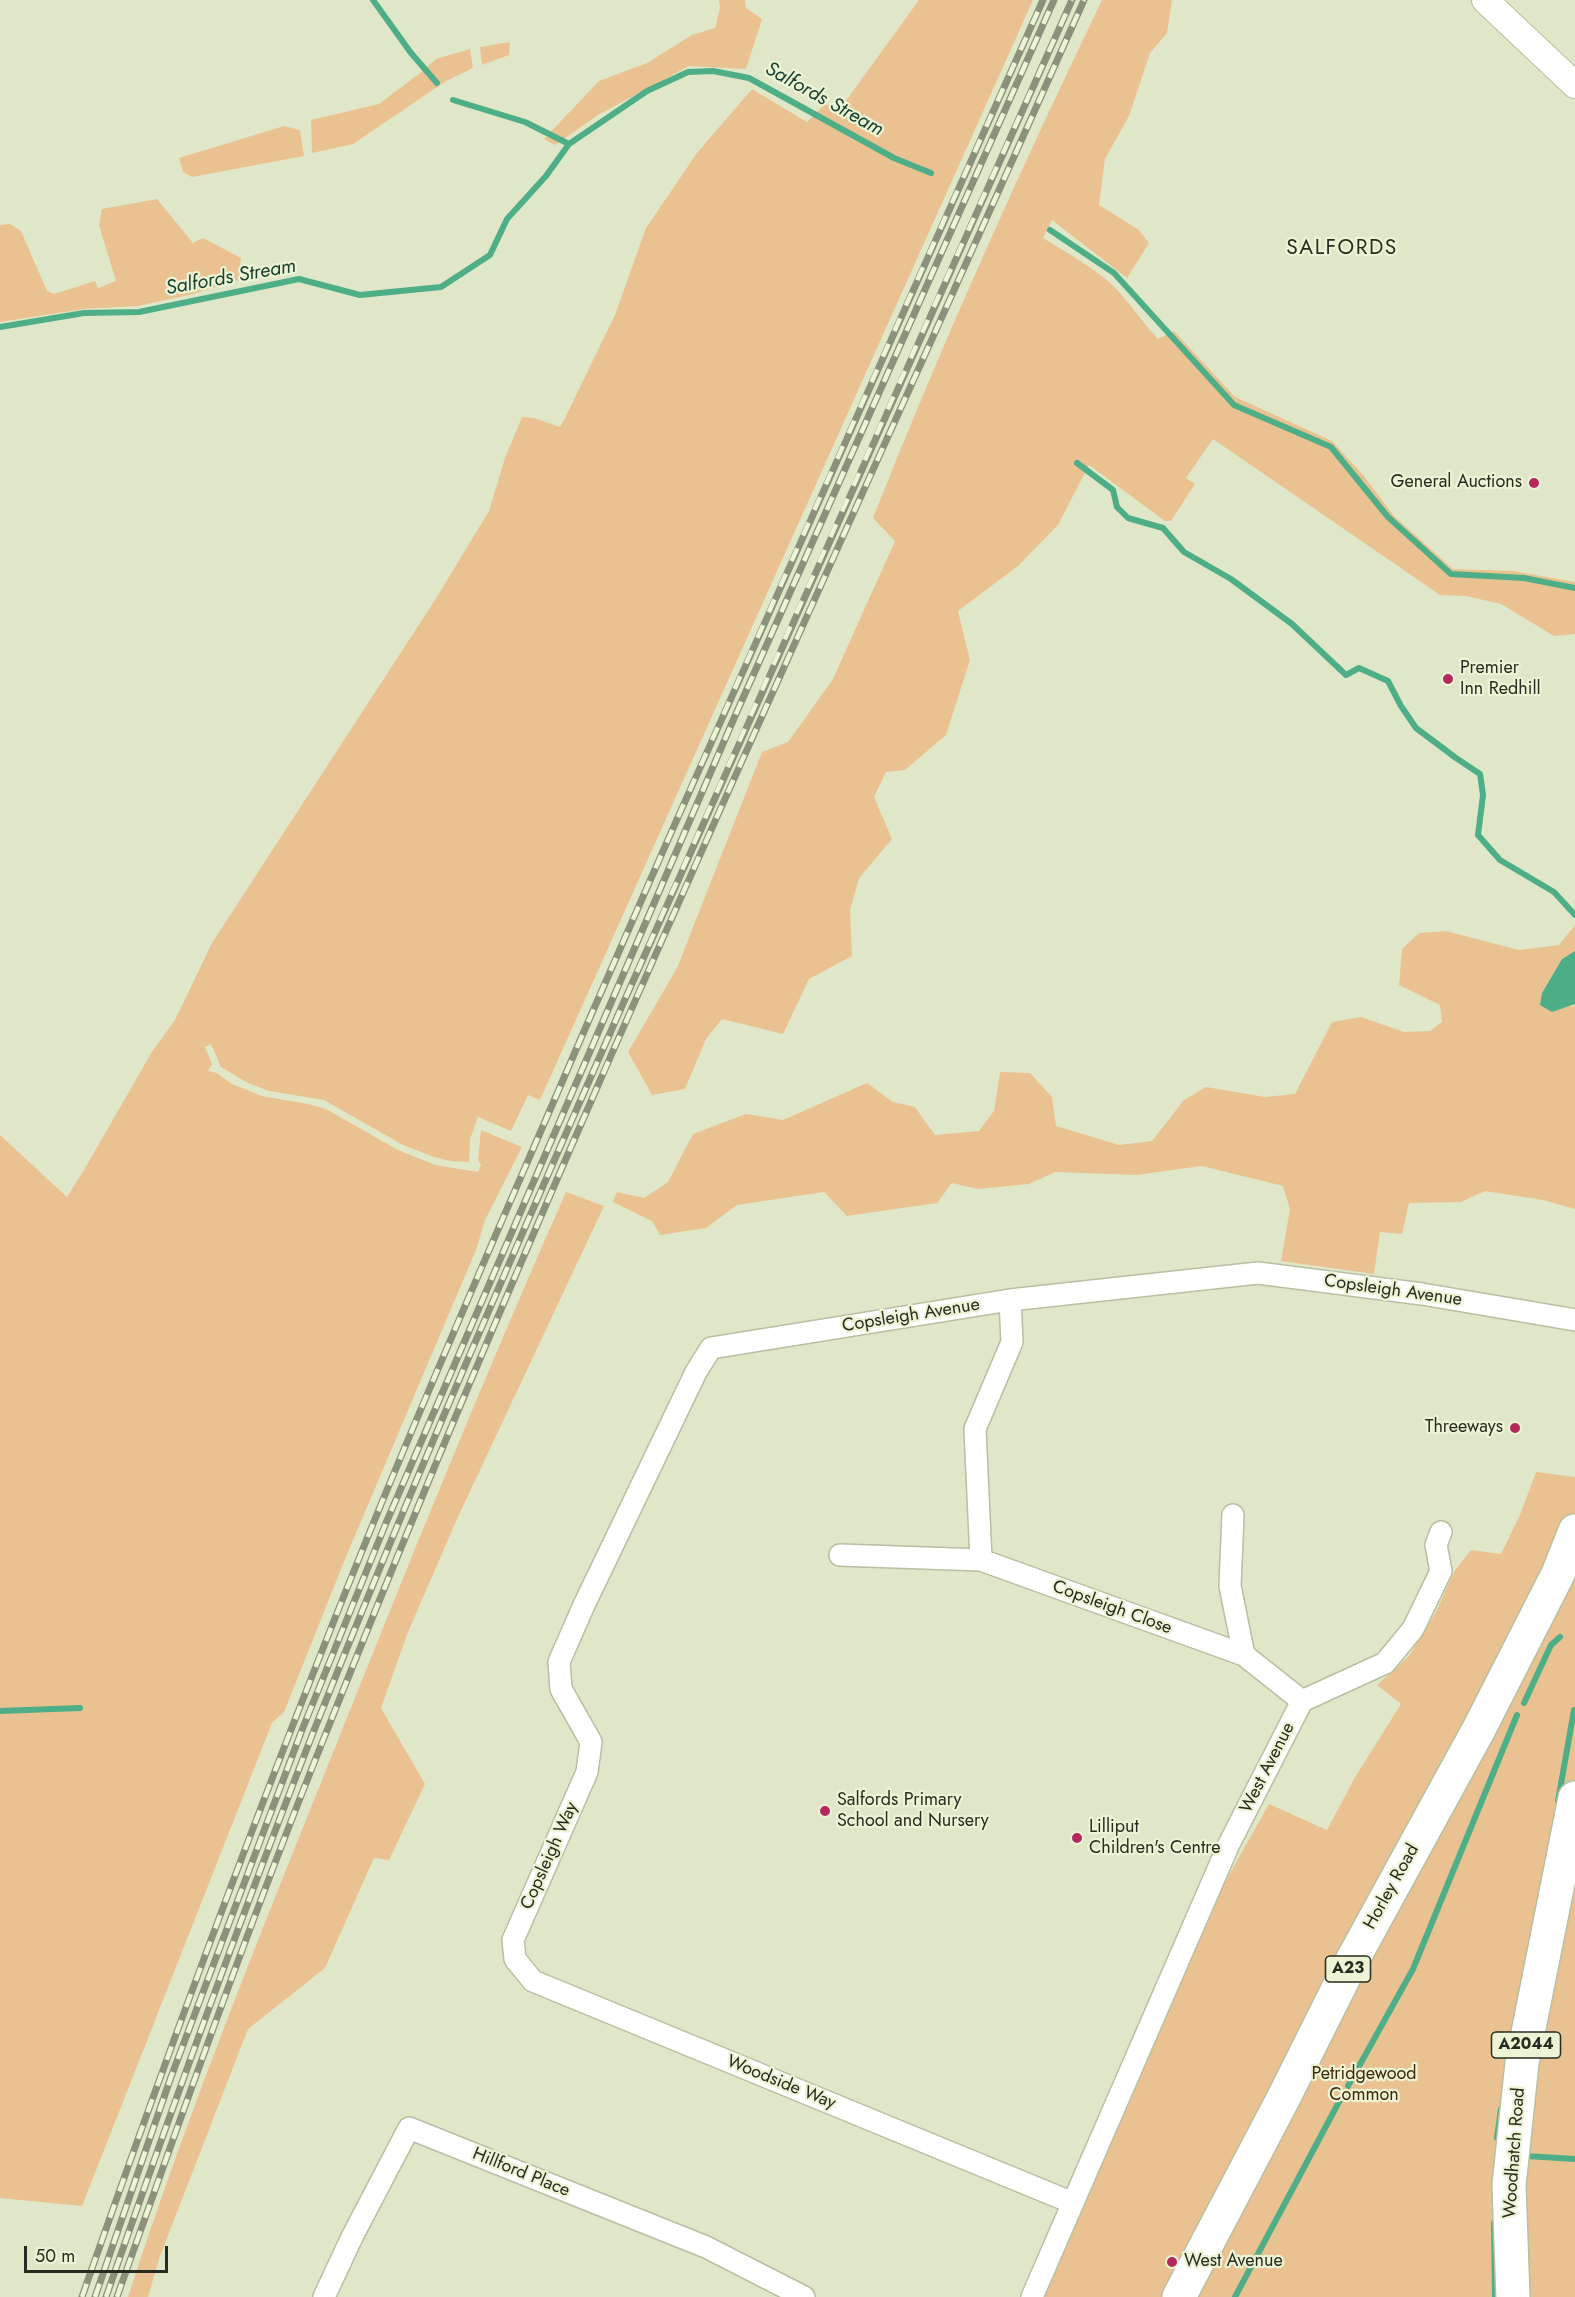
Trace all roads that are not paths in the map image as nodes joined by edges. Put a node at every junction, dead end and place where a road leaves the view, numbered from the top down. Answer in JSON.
{"nodes":[{"id":1,"x":1485,"y":0,"type":"edge"},
{"id":2,"x":1575,"y":85,"type":"edge"},
{"id":3,"x":1010,"y":1300,"type":"junction"},
{"id":4,"x":1575,"y":1320,"type":"edge"},
{"id":5,"x":1233,"y":1515,"type":"dead end"},
{"id":6,"x":1575,"y":1531,"type":"edge"},
{"id":7,"x":1441,"y":1532,"type":"dead end"},
{"id":8,"x":840,"y":1555,"type":"dead end"},
{"id":9,"x":981,"y":1560,"type":"junction"},
{"id":10,"x":1567,"y":1580,"type":"edge"},
{"id":11,"x":1244,"y":1655,"type":"junction"},
{"id":12,"x":1302,"y":1701,"type":"junction"},
{"id":13,"x":587,"y":1772,"type":"joint"},
{"id":14,"x":1575,"y":1798,"type":"edge"},
{"id":15,"x":513,"y":1940,"type":"joint"},
{"id":16,"x":1073,"y":2203,"type":"junction"},
{"id":17,"x":324,"y":2297,"type":"edge"},
{"id":18,"x":804,"y":2297,"type":"edge"},
{"id":19,"x":1032,"y":2297,"type":"edge"},
{"id":20,"x":1179,"y":2297,"type":"edge"},
{"id":21,"x":1512,"y":2297,"type":"edge"}],
"edges":[{"from":1,"to":2,"type":"street"},
{"from":3,"to":4,"type":"street","name":"Copsleigh Avenue"},
{"from":3,"to":9,"type":"street"},
{"from":3,"to":13,"type":"street","name":"Copsleigh Avenue"},
{"from":5,"to":11,"type":"street"},
{"from":6,"to":10,"type":"main road","number":"A23"},
{"from":7,"to":12,"type":"street"},
{"from":8,"to":9,"type":"street","name":"Copsleigh Close"},
{"from":9,"to":11,"type":"street","name":"Copsleigh Close"},
{"from":10,"to":20,"type":"main road","name":"Horley Road","number":"A23"},
{"from":11,"to":12,"type":"street","name":"Copsleigh Close"},
{"from":12,"to":16,"type":"street","name":"West Avenue"},
{"from":13,"to":15,"type":"street","name":"Copsleigh Way"},
{"from":14,"to":21,"type":"main road","name":"Woodhatch Road","number":"A2044"},
{"from":15,"to":16,"type":"street","name":"Woodside Way"},
{"from":16,"to":19,"type":"street","name":"West Avenue"},
{"from":17,"to":18,"type":"street","name":"Hillford Place"}]}
